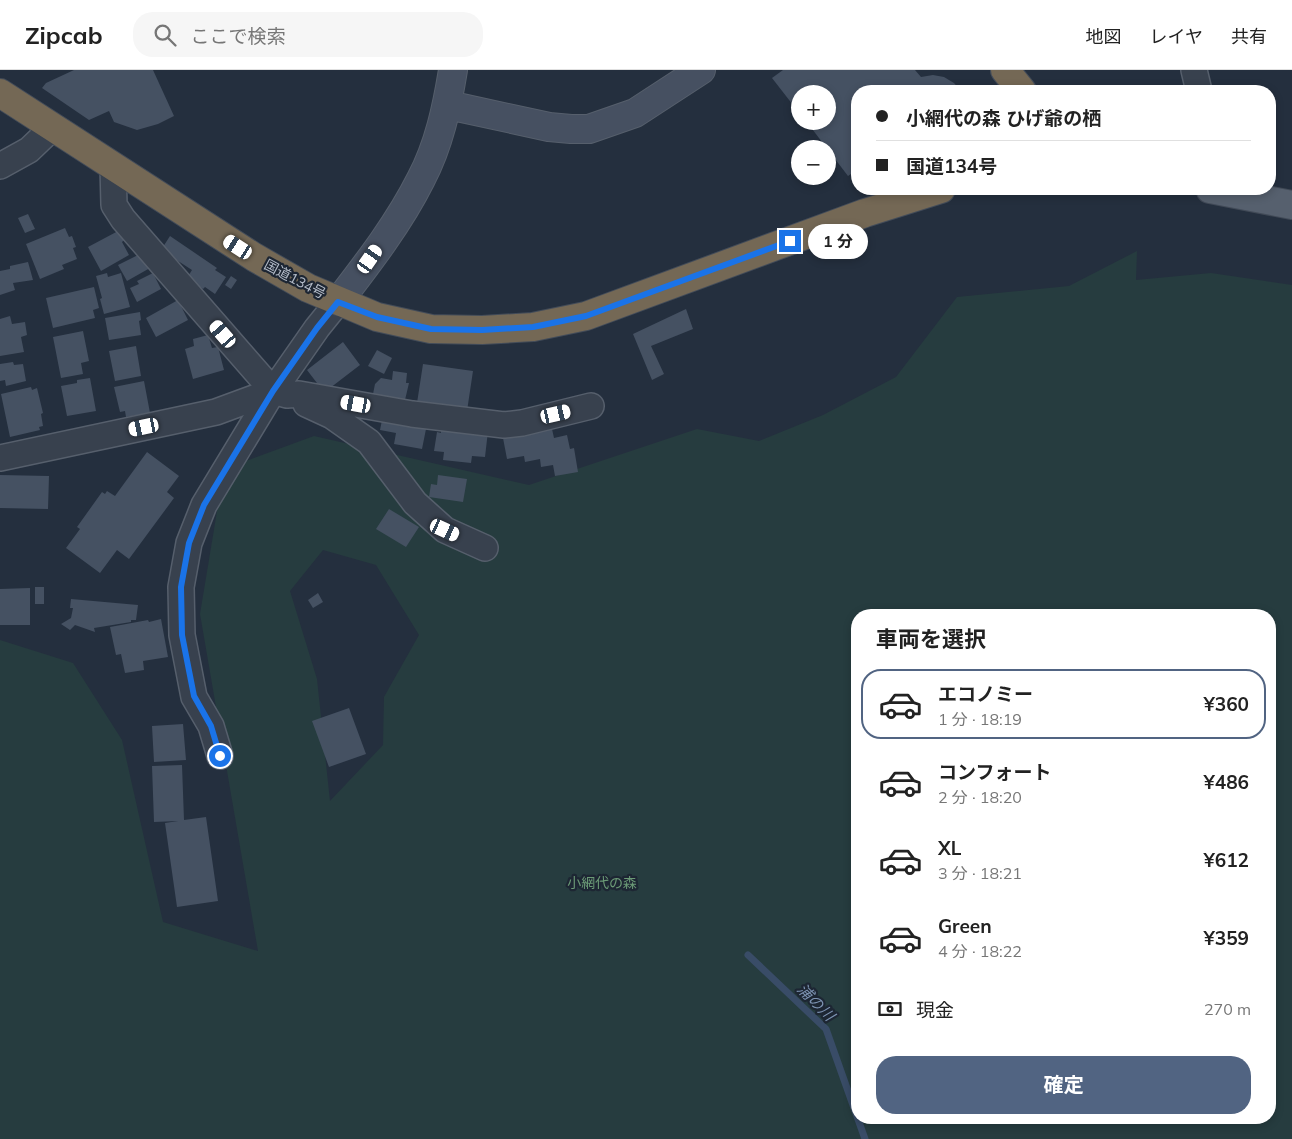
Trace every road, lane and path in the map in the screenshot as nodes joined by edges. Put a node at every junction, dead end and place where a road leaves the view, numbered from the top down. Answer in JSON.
{"nodes":[{"id":1,"x":453,"y":70,"type":"edge"},
{"id":2,"x":701,"y":70,"type":"edge"},
{"id":3,"x":1005,"y":70,"type":"edge"},
{"id":4,"x":1194,"y":70,"type":"edge"},
{"id":5,"x":1017,"y":85,"type":"edge"},
{"id":6,"x":1198,"y":85,"type":"edge"},
{"id":7,"x":0,"y":93,"type":"edge"},
{"id":8,"x":448,"y":105,"type":"junction"},
{"id":9,"x":52,"y":128,"type":"junction"},
{"id":10,"x":0,"y":166,"type":"edge"},
{"id":11,"x":113,"y":166,"type":"junction"},
{"id":12,"x":922,"y":195,"type":"edge"},
{"id":13,"x":1241,"y":195,"type":"edge"},
{"id":14,"x":1292,"y":205,"type":"edge"},
{"id":15,"x":338,"y":302,"type":"junction"},
{"id":16,"x":280,"y":393,"type":"junction"},
{"id":17,"x":591,"y":406,"type":"dead end"},
{"id":18,"x":0,"y":458,"type":"edge"},
{"id":19,"x":485,"y":548,"type":"dead end"},
{"id":20,"x":220,"y":756,"type":"dead end"}],
"edges":[{"from":1,"to":8,"type":"street"},
{"from":2,"to":8,"type":"street"},
{"from":3,"to":5,"type":"highway"},
{"from":4,"to":6,"type":"street"},
{"from":7,"to":9,"type":"highway","name":"国道134号"},
{"from":8,"to":15,"type":"street"},
{"from":9,"to":10,"type":"street"},
{"from":9,"to":11,"type":"highway","name":"国道134号"},
{"from":11,"to":15,"type":"highway","name":"国道134号"},
{"from":11,"to":16,"type":"street"},
{"from":12,"to":15,"type":"highway","name":"国道134号"},
{"from":13,"to":14,"type":"main road"},
{"from":15,"to":16,"type":"street"},
{"from":16,"to":17,"type":"street"},
{"from":16,"to":18,"type":"street"},
{"from":16,"to":19,"type":"street"},
{"from":16,"to":20,"type":"street"}]}
